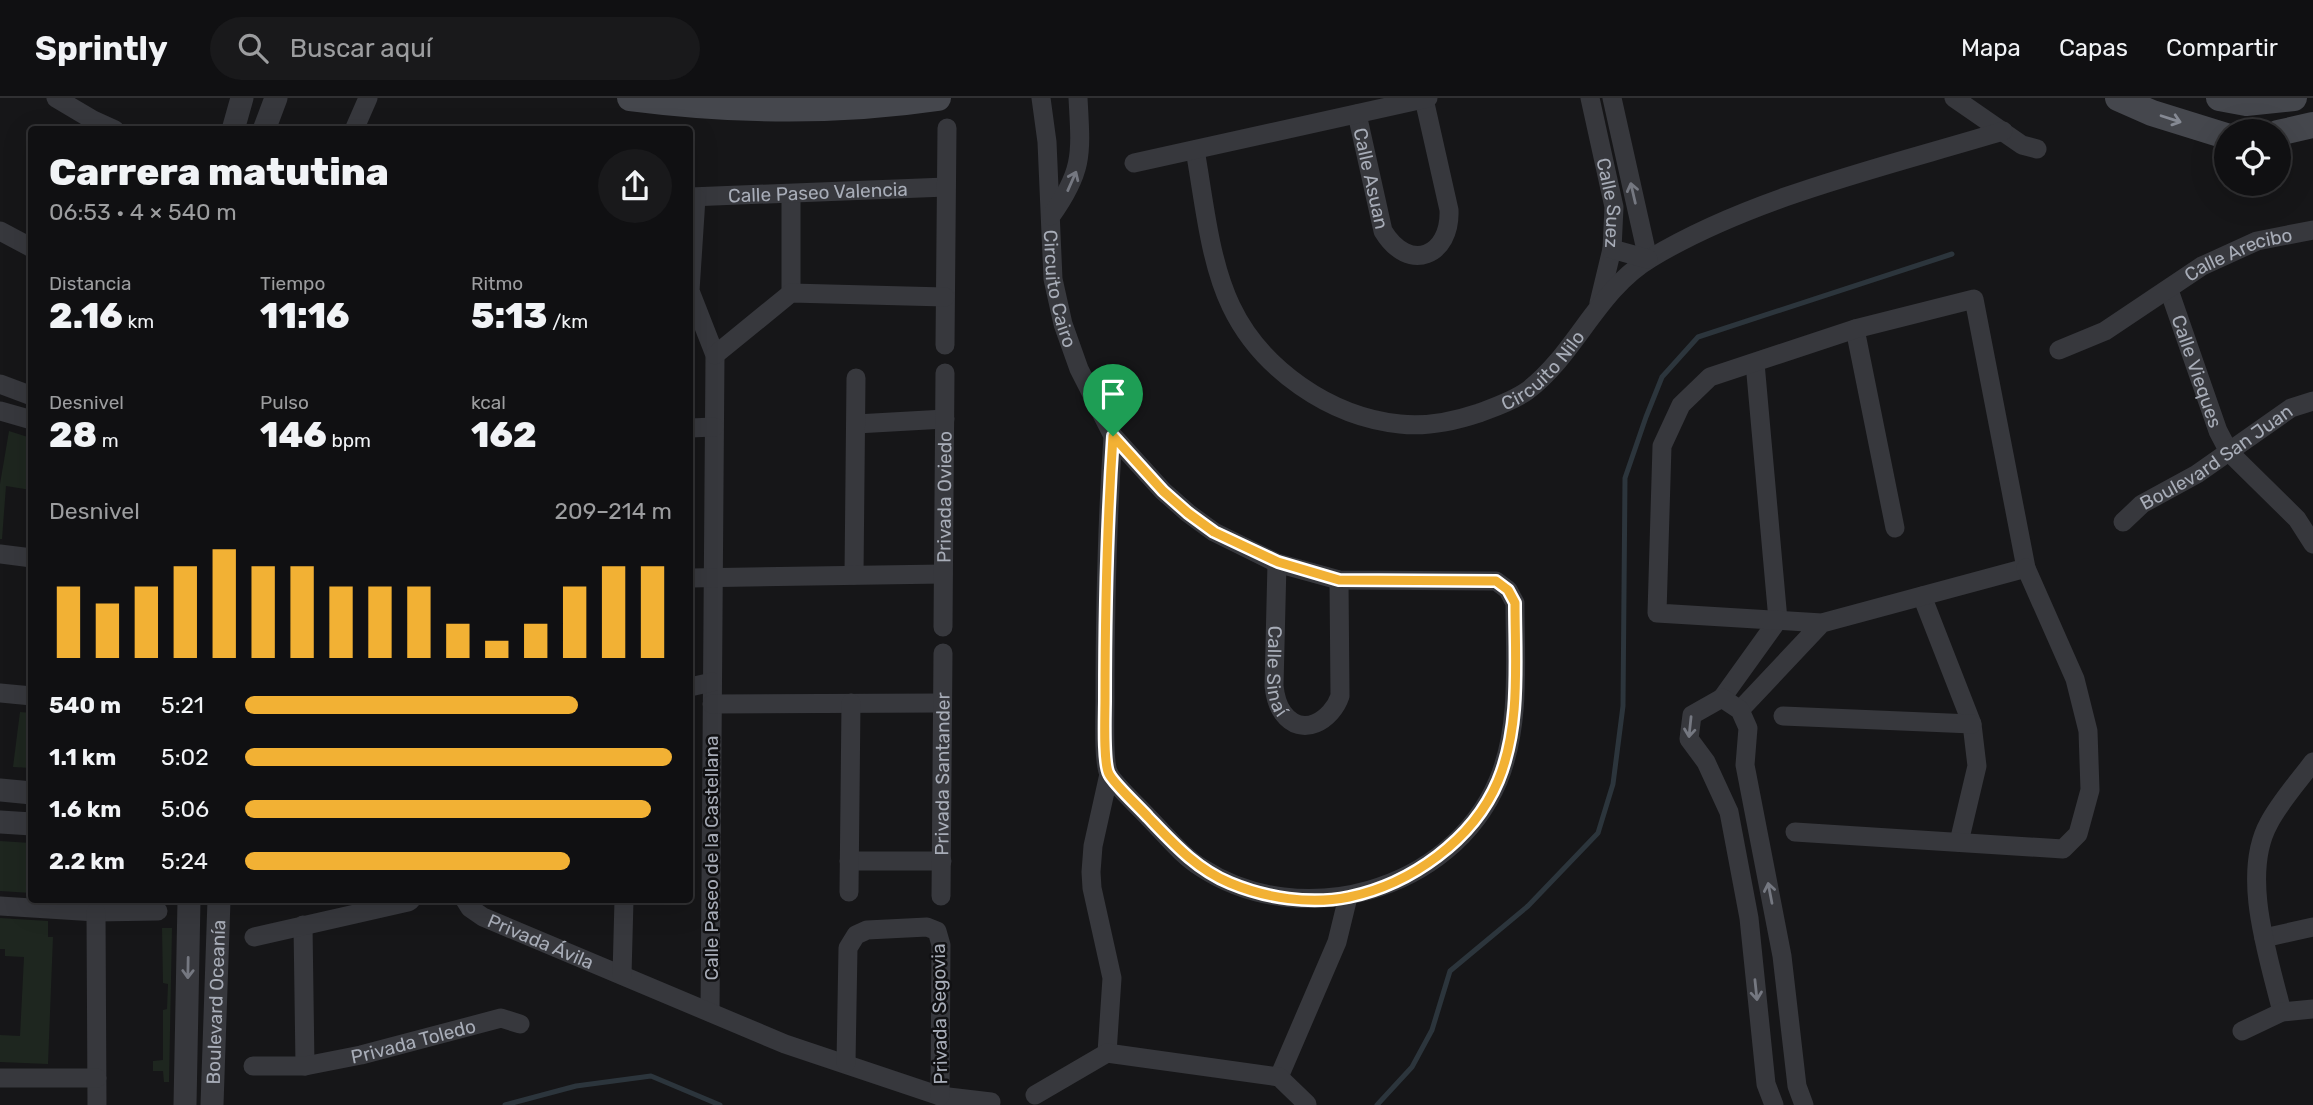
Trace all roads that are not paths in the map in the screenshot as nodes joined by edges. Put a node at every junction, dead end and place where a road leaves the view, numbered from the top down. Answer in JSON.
{"nodes":[{"id":1,"x":57,"y":98,"type":"edge"},
{"id":2,"x":242,"y":98,"type":"edge"},
{"id":3,"x":276,"y":98,"type":"edge"},
{"id":4,"x":368,"y":98,"type":"edge"},
{"id":5,"x":630,"y":98,"type":"edge"},
{"id":6,"x":938,"y":98,"type":"edge"},
{"id":7,"x":1041,"y":98,"type":"edge"},
{"id":8,"x":1078,"y":98,"type":"edge"},
{"id":9,"x":1426,"y":98,"type":"edge"},
{"id":10,"x":1590,"y":98,"type":"edge"},
{"id":11,"x":1612,"y":98,"type":"edge"},
{"id":12,"x":1954,"y":98,"type":"edge"},
{"id":13,"x":2118,"y":98,"type":"edge"},
{"id":14,"x":2219,"y":98,"type":"edge"},
{"id":15,"x":2294,"y":98,"type":"edge"},
{"id":16,"x":1357,"y":114,"type":"junction"},
{"id":17,"x":2313,"y":125,"type":"edge"},
{"id":18,"x":106,"y":126,"type":"edge"},
{"id":19,"x":234,"y":126,"type":"edge"},
{"id":20,"x":266,"y":126,"type":"edge"},
{"id":21,"x":356,"y":126,"type":"edge"},
{"id":22,"x":947,"y":128,"type":"dead end"},
{"id":23,"x":2291,"y":130,"type":"edge"},
{"id":24,"x":2003,"y":131,"type":"junction"},
{"id":25,"x":2214,"y":132,"type":"edge"},
{"id":26,"x":1195,"y":149,"type":"junction"},
{"id":27,"x":2036,"y":149,"type":"dead end"},
{"id":28,"x":1134,"y":163,"type":"dead end"},
{"id":29,"x":946,"y":187,"type":"junction"},
{"id":30,"x":791,"y":194,"type":"junction"},
{"id":31,"x":693,"y":197,"type":"edge"},
{"id":32,"x":1051,"y":216,"type":"junction"},
{"id":33,"x":2313,"y":230,"type":"edge"},
{"id":34,"x":0,"y":231,"type":"edge"},
{"id":35,"x":28,"y":246,"type":"edge"},
{"id":36,"x":1612,"y":249,"type":"junction"},
{"id":37,"x":1648,"y":259,"type":"junction"},
{"id":38,"x":2169,"y":290,"type":"junction"},
{"id":39,"x":791,"y":293,"type":"junction"},
{"id":40,"x":945,"y":297,"type":"junction"},
{"id":41,"x":693,"y":298,"type":"edge"},
{"id":42,"x":1597,"y":308,"type":"junction"},
{"id":43,"x":1856,"y":329,"type":"junction"},
{"id":44,"x":945,"y":345,"type":"dead end"},
{"id":45,"x":2059,"y":350,"type":"dead end"},
{"id":46,"x":715,"y":355,"type":"junction"},
{"id":47,"x":1755,"y":363,"type":"junction"},
{"id":48,"x":945,"y":373,"type":"dead end"},
{"id":49,"x":856,"y":378,"type":"dead end"},
{"id":50,"x":0,"y":384,"type":"edge"},
{"id":51,"x":28,"y":394,"type":"edge"},
{"id":52,"x":2313,"y":401,"type":"edge"},
{"id":53,"x":0,"y":411,"type":"edge"},
{"id":54,"x":28,"y":418,"type":"edge"},
{"id":55,"x":945,"y":419,"type":"junction"},
{"id":56,"x":856,"y":424,"type":"junction"},
{"id":57,"x":714,"y":427,"type":"junction"},
{"id":58,"x":693,"y":428,"type":"edge"},
{"id":59,"x":1113,"y":436,"type":"junction"},
{"id":60,"x":2230,"y":452,"type":"junction"},
{"id":61,"x":2123,"y":522,"type":"dead end"},
{"id":62,"x":1895,"y":528,"type":"dead end"},
{"id":63,"x":2313,"y":544,"type":"edge"},
{"id":64,"x":0,"y":554,"type":"edge"},
{"id":65,"x":28,"y":558,"type":"edge"},
{"id":66,"x":1278,"y":562,"type":"junction"},
{"id":67,"x":2026,"y":568,"type":"junction"},
{"id":68,"x":943,"y":574,"type":"junction"},
{"id":69,"x":854,"y":575,"type":"junction"},
{"id":70,"x":713,"y":577,"type":"junction"},
{"id":71,"x":693,"y":578,"type":"edge"},
{"id":72,"x":1339,"y":580,"type":"junction"},
{"id":73,"x":1922,"y":596,"type":"junction"},
{"id":74,"x":1778,"y":620,"type":"junction"},
{"id":75,"x":1822,"y":623,"type":"junction"},
{"id":76,"x":943,"y":627,"type":"dead end"},
{"id":77,"x":943,"y":653,"type":"dead end"},
{"id":78,"x":712,"y":682,"type":"junction"},
{"id":79,"x":693,"y":686,"type":"edge"},
{"id":80,"x":0,"y":693,"type":"edge"},
{"id":81,"x":28,"y":696,"type":"edge"},
{"id":82,"x":1722,"y":698,"type":"junction"},
{"id":83,"x":851,"y":703,"type":"junction"},
{"id":84,"x":942,"y":703,"type":"junction"},
{"id":85,"x":712,"y":704,"type":"junction"},
{"id":86,"x":1740,"y":710,"type":"junction"},
{"id":87,"x":1783,"y":716,"type":"dead end"},
{"id":88,"x":1972,"y":724,"type":"junction"},
{"id":89,"x":2307,"y":770,"type":"edge"},
{"id":90,"x":1108,"y":774,"type":"junction"},
{"id":91,"x":0,"y":790,"type":"edge"},
{"id":92,"x":28,"y":793,"type":"edge"},
{"id":93,"x":2313,"y":794,"type":"edge"},
{"id":94,"x":0,"y":822,"type":"edge"},
{"id":95,"x":28,"y":824,"type":"edge"},
{"id":96,"x":1795,"y":832,"type":"dead end"},
{"id":97,"x":1959,"y":842,"type":"junction"},
{"id":98,"x":849,"y":861,"type":"junction"},
{"id":99,"x":942,"y":861,"type":"junction"},
{"id":100,"x":849,"y":891,"type":"dead end"},
{"id":101,"x":941,"y":896,"type":"dead end"},
{"id":102,"x":1348,"y":897,"type":"junction"},
{"id":103,"x":189,"y":903,"type":"edge"},
{"id":104,"x":219,"y":903,"type":"edge"},
{"id":105,"x":403,"y":903,"type":"edge"},
{"id":106,"x":467,"y":903,"type":"edge"},
{"id":107,"x":624,"y":903,"type":"edge"},
{"id":108,"x":0,"y":906,"type":"edge"},
{"id":109,"x":158,"y":911,"type":"dead end"},
{"id":110,"x":96,"y":912,"type":"junction"},
{"id":111,"x":303,"y":925,"type":"junction"},
{"id":112,"x":2313,"y":928,"type":"edge"},
{"id":113,"x":254,"y":937,"type":"dead end"},
{"id":114,"x":2264,"y":938,"type":"junction"},
{"id":115,"x":1782,"y":956,"type":"junction"},
{"id":116,"x":1753,"y":958,"type":"junction"},
{"id":117,"x":622,"y":975,"type":"junction"},
{"id":118,"x":2313,"y":1009,"type":"edge"},
{"id":119,"x":710,"y":1012,"type":"junction"},
{"id":120,"x":2282,"y":1012,"type":"junction"},
{"id":121,"x":520,"y":1024,"type":"dead end"},
{"id":122,"x":2242,"y":1031,"type":"dead end"},
{"id":123,"x":1107,"y":1053,"type":"junction"},
{"id":124,"x":846,"y":1063,"type":"junction"},
{"id":125,"x":253,"y":1066,"type":"dead end"},
{"id":126,"x":305,"y":1066,"type":"junction"},
{"id":127,"x":1279,"y":1077,"type":"junction"},
{"id":128,"x":0,"y":1078,"type":"edge"},
{"id":129,"x":97,"y":1078,"type":"junction"},
{"id":130,"x":1035,"y":1095,"type":"dead end"},
{"id":131,"x":940,"y":1096,"type":"junction"},
{"id":132,"x":991,"y":1102,"type":"dead end"},
{"id":133,"x":1307,"y":1104,"type":"edge"},
{"id":134,"x":97,"y":1105,"type":"edge"},
{"id":135,"x":185,"y":1105,"type":"edge"},
{"id":136,"x":212,"y":1105,"type":"edge"},
{"id":137,"x":1774,"y":1105,"type":"edge"},
{"id":138,"x":1804,"y":1105,"type":"edge"}],
"edges":[{"from":1,"to":18,"type":"street"},
{"from":2,"to":19,"type":"street"},
{"from":3,"to":20,"type":"street"},
{"from":4,"to":21,"type":"street"},
{"from":5,"to":6,"type":"main road"},
{"from":7,"to":32,"type":"street","name":"Circuito Cairo"},
{"from":32,"to":8,"type":"street","name":"Circuito Cairo","one_way":true},
{"from":9,"to":16,"type":"street"},
{"from":9,"to":16,"type":"street","name":"Calle Asuan"},
{"from":10,"to":36,"type":"street","name":"Calle Suez"},
{"from":37,"to":11,"type":"street","name":"Calle Suez","one_way":true},
{"from":12,"to":24,"type":"street"},
{"from":13,"to":25,"type":"main road","one_way":true},
{"from":14,"to":15,"type":"main road"},
{"from":16,"to":26,"type":"street"},
{"from":17,"to":23,"type":"main road"},
{"from":22,"to":29,"type":"street"},
{"from":24,"to":27,"type":"street"},
{"from":24,"to":37,"type":"street","name":"Circuito Nilo"},
{"from":26,"to":28,"type":"street"},
{"from":26,"to":42,"type":"street","name":"Circuito Nilo"},
{"from":29,"to":30,"type":"street","name":"Calle Paseo Valencia"},
{"from":29,"to":40,"type":"street"},
{"from":30,"to":31,"type":"street","name":"Calle Paseo Valencia"},
{"from":30,"to":39,"type":"street"},
{"from":32,"to":59,"type":"street","name":"Circuito Cairo"},
{"from":33,"to":38,"type":"street","name":"Calle Arecibo"},
{"from":34,"to":35,"type":"street"},
{"from":36,"to":37,"type":"street"},
{"from":36,"to":42,"type":"street","name":"Calle Suez"},
{"from":37,"to":42,"type":"street","name":"Circuito Nilo"},
{"from":38,"to":45,"type":"street","name":"Calle Arecibo"},
{"from":38,"to":60,"type":"street","name":"Calle Vieques"},
{"from":39,"to":40,"type":"street"},
{"from":39,"to":46,"type":"street"},
{"from":40,"to":44,"type":"street"},
{"from":41,"to":46,"type":"street","name":"Calle Paseo de la Castellana"},
{"from":43,"to":47,"type":"street"},
{"from":43,"to":62,"type":"street"},
{"from":43,"to":67,"type":"street"},
{"from":46,"to":57,"type":"street","name":"Calle Paseo de la Castellana"},
{"from":47,"to":74,"type":"street"},
{"from":47,"to":74,"type":"street"},
{"from":48,"to":55,"type":"street","name":"Privada Oviedo"},
{"from":49,"to":56,"type":"street"},
{"from":50,"to":51,"type":"street"},
{"from":52,"to":60,"type":"street","name":"Boulevard San Juan"},
{"from":53,"to":54,"type":"street"},
{"from":55,"to":56,"type":"street","name":"Privada Oviedo"},
{"from":55,"to":68,"type":"street","name":"Privada Oviedo"},
{"from":56,"to":69,"type":"street"},
{"from":57,"to":58,"type":"street"},
{"from":57,"to":70,"type":"street","name":"Calle Paseo de la Castellana"},
{"from":59,"to":66,"type":"street","name":"Circuito Cairo"},
{"from":59,"to":90,"type":"street"},
{"from":60,"to":61,"type":"street","name":"Boulevard San Juan"},
{"from":60,"to":63,"type":"street","name":"Calle Vieques"},
{"from":64,"to":65,"type":"street"},
{"from":66,"to":72,"type":"street","name":"Circuito Cairo"},
{"from":66,"to":72,"type":"street","name":"Calle Sinaí"},
{"from":67,"to":73,"type":"street"},
{"from":67,"to":97,"type":"street"},
{"from":68,"to":69,"type":"street","name":"Privada Oviedo"},
{"from":68,"to":76,"type":"street","name":"Privada Oviedo"},
{"from":69,"to":70,"type":"street","name":"Privada Oviedo"},
{"from":70,"to":71,"type":"street","name":"Privada Oviedo"},
{"from":70,"to":78,"type":"street","name":"Calle Paseo de la Castellana"},
{"from":72,"to":102,"type":"street","name":"Circuito Cairo"},
{"from":73,"to":75,"type":"street"},
{"from":73,"to":88,"type":"street"},
{"from":74,"to":75,"type":"street"},
{"from":74,"to":82,"type":"street"},
{"from":75,"to":86,"type":"street"},
{"from":77,"to":84,"type":"street","name":"Privada Santander"},
{"from":78,"to":79,"type":"street"},
{"from":78,"to":85,"type":"street","name":"Calle Paseo de la Castellana"},
{"from":80,"to":81,"type":"street"},
{"from":82,"to":86,"type":"street"},
{"from":82,"to":116,"type":"street","one_way":true},
{"from":83,"to":84,"type":"street"},
{"from":83,"to":85,"type":"street"},
{"from":83,"to":98,"type":"street"},
{"from":84,"to":99,"type":"street","name":"Privada Santander"},
{"from":85,"to":119,"type":"street","name":"Calle Paseo de la Castellana"},
{"from":115,"to":86,"type":"street","one_way":true},
{"from":87,"to":88,"type":"street"},
{"from":88,"to":97,"type":"street"},
{"from":89,"to":93,"type":"street"},
{"from":89,"to":114,"type":"street"},
{"from":90,"to":102,"type":"street","name":"Circuito Cairo"},
{"from":90,"to":123,"type":"street"},
{"from":91,"to":92,"type":"street"},
{"from":94,"to":95,"type":"street"},
{"from":96,"to":97,"type":"street"},
{"from":98,"to":99,"type":"street"},
{"from":98,"to":100,"type":"street"},
{"from":99,"to":101,"type":"street","name":"Privada Santander"},
{"from":102,"to":127,"type":"street"},
{"from":103,"to":135,"type":"street","name":"Boulevard Oceanía","one_way":true},
{"from":104,"to":136,"type":"street","name":"Boulevard Oceanía"},
{"from":105,"to":111,"type":"street"},
{"from":106,"to":117,"type":"street","name":"Privada Ávila"},
{"from":107,"to":117,"type":"street","name":"Privada Ávila"},
{"from":108,"to":110,"type":"street"},
{"from":109,"to":110,"type":"street"},
{"from":110,"to":129,"type":"street"},
{"from":111,"to":113,"type":"street"},
{"from":111,"to":126,"type":"street"},
{"from":112,"to":114,"type":"street"},
{"from":114,"to":120,"type":"street"},
{"from":115,"to":116,"type":"street"},
{"from":115,"to":138,"type":"street"},
{"from":116,"to":137,"type":"street","one_way":true},
{"from":117,"to":119,"type":"street","name":"Privada Ávila"},
{"from":118,"to":120,"type":"street"},
{"from":119,"to":124,"type":"street","name":"Privada Segovia"},
{"from":120,"to":122,"type":"street"},
{"from":121,"to":126,"type":"street","name":"Privada Toledo"},
{"from":123,"to":127,"type":"street"},
{"from":123,"to":130,"type":"street"},
{"from":124,"to":131,"type":"street","name":"Privada Segovia"},
{"from":124,"to":131,"type":"street","name":"Privada Segovia"},
{"from":125,"to":126,"type":"street","name":"Privada Toledo"},
{"from":127,"to":133,"type":"street"},
{"from":128,"to":129,"type":"street"},
{"from":129,"to":134,"type":"street"},
{"from":131,"to":132,"type":"street","name":"Privada Segovia"}]}
